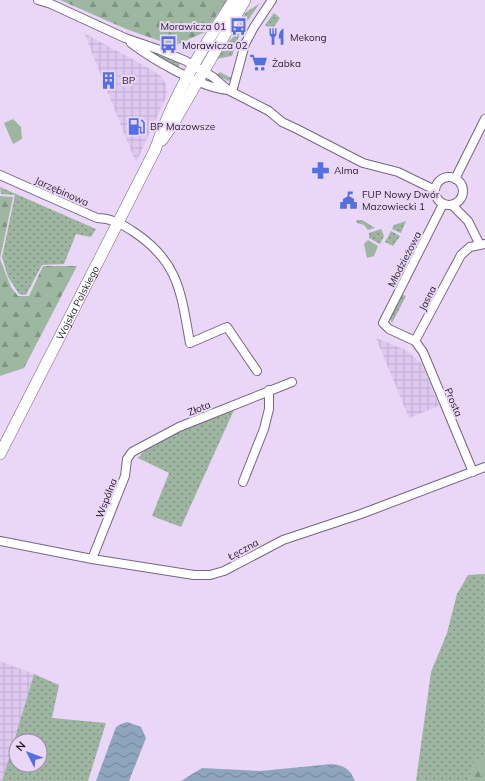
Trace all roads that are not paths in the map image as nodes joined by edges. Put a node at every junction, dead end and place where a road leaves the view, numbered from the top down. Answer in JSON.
{"nodes":[{"id":1,"x":38,"y":0,"type":"edge"},
{"id":2,"x":234,"y":0,"type":"edge"},
{"id":3,"x":245,"y":0,"type":"edge"},
{"id":4,"x":272,"y":0,"type":"edge"},
{"id":5,"x":125,"y":38,"type":"junction"},
{"id":6,"x":195,"y":73,"type":"junction"},
{"id":7,"x":230,"y":91,"type":"junction"},
{"id":8,"x":485,"y":119,"type":"edge"},
{"id":9,"x":0,"y":175,"type":"edge"},
{"id":10,"x":455,"y":179,"type":"junction"},
{"id":11,"x":435,"y":190,"type":"junction"},
{"id":12,"x":443,"y":204,"type":"junction"},
{"id":13,"x":452,"y":205,"type":"junction"},
{"id":14,"x":117,"y":223,"type":"junction"},
{"id":15,"x":483,"y":245,"type":"edge"},
{"id":16,"x":415,"y":341,"type":"junction"},
{"id":17,"x":257,"y":371,"type":"dead end"},
{"id":18,"x":292,"y":382,"type":"dead end"},
{"id":19,"x":269,"y":390,"type":"junction"},
{"id":20,"x":138,"y":448,"type":"joint"},
{"id":21,"x":0,"y":454,"type":"edge"},
{"id":22,"x":485,"y":467,"type":"edge"},
{"id":23,"x":473,"y":472,"type":"junction"},
{"id":24,"x":243,"y":482,"type":"dead end"},
{"id":25,"x":0,"y":541,"type":"edge"},
{"id":26,"x":92,"y":559,"type":"junction"}],
"edges":[{"from":1,"to":5,"type":"street"},
{"from":2,"to":6,"type":"main road","name":"Wojska Polskiego"},
{"from":3,"to":6,"type":"main road","name":"Wojska Polskiego"},
{"from":4,"to":7,"type":"street"},
{"from":5,"to":6,"type":"street"},
{"from":5,"to":6,"type":"street"},
{"from":6,"to":7,"type":"street"},
{"from":6,"to":14,"type":"main road","name":"Wojska Polskiego"},
{"from":7,"to":11,"type":"street"},
{"from":8,"to":10,"type":"street"},
{"from":9,"to":14,"type":"street","name":"Jarzębinowa"},
{"from":10,"to":11,"type":"street"},
{"from":10,"to":13,"type":"street"},
{"from":11,"to":12,"type":"street"},
{"from":12,"to":13,"type":"street"},
{"from":12,"to":16,"type":"street","name":"Młodzieżowa"},
{"from":13,"to":15,"type":"street"},
{"from":14,"to":17,"type":"street","name":"Jarzębinowa"},
{"from":14,"to":21,"type":"main road","name":"Wojska Polskiego"},
{"from":15,"to":16,"type":"street","name":"Jasna"},
{"from":16,"to":23,"type":"street","name":"Prosta"},
{"from":18,"to":19,"type":"street","name":"Złota"},
{"from":19,"to":20,"type":"street","name":"Złota"},
{"from":19,"to":24,"type":"street"},
{"from":20,"to":26,"type":"street","name":"Wspólna"},
{"from":22,"to":23,"type":"street","name":"Łęczna"},
{"from":23,"to":26,"type":"street","name":"Łęczna"},
{"from":25,"to":26,"type":"street","name":"Łęczna"}]}
